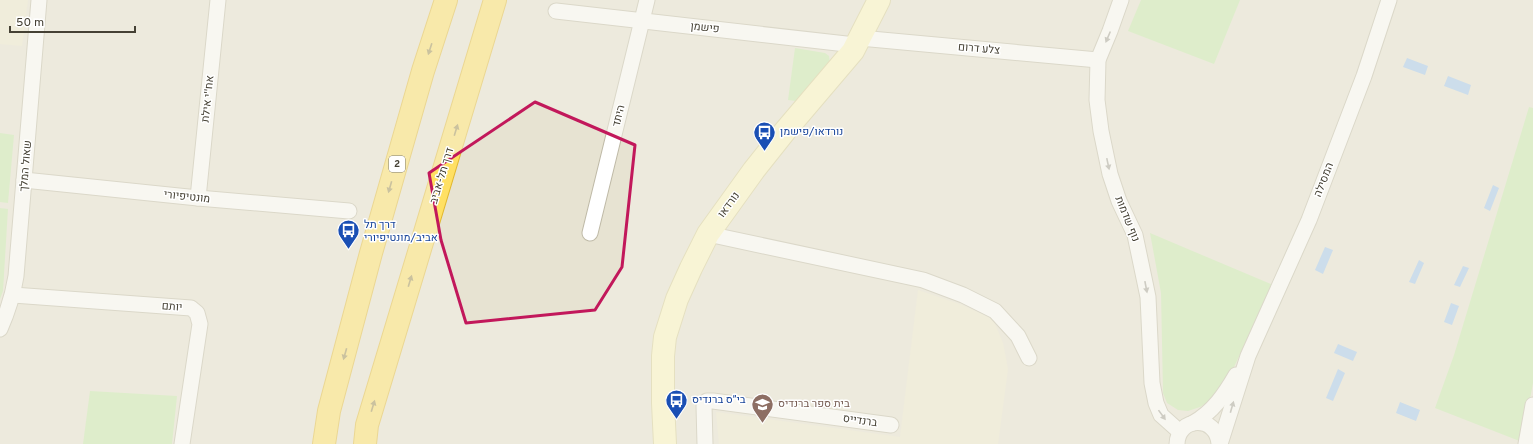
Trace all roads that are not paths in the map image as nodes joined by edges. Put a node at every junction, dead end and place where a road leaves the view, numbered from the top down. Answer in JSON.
{"nodes":[{"id":1,"x":39,"y":0,"type":"edge"},
{"id":2,"x":218,"y":0,"type":"edge"},
{"id":3,"x":446,"y":0,"type":"edge"},
{"id":4,"x":495,"y":0,"type":"edge"},
{"id":5,"x":647,"y":0,"type":"edge"},
{"id":6,"x":878,"y":0,"type":"edge"},
{"id":7,"x":1121,"y":0,"type":"edge"},
{"id":8,"x":1389,"y":0,"type":"edge"},
{"id":9,"x":556,"y":11,"type":"dead end"},
{"id":10,"x":642,"y":20,"type":"junction"},
{"id":11,"x":858,"y":41,"type":"junction"},
{"id":12,"x":1098,"y":60,"type":"junction"},
{"id":13,"x":24,"y":180,"type":"junction"},
{"id":14,"x":198,"y":198,"type":"junction"},
{"id":15,"x":349,"y":211,"type":"dead end"},
{"id":16,"x":590,"y":232,"type":"dead end"},
{"id":17,"x":708,"y":234,"type":"junction"},
{"id":18,"x":13,"y":295,"type":"junction"},
{"id":19,"x":0,"y":329,"type":"edge"},
{"id":20,"x":1248,"y":356,"type":"junction"},
{"id":21,"x":1029,"y":358,"type":"dead end"},
{"id":22,"x":1533,"y":405,"type":"edge"},
{"id":23,"x":1193,"y":423,"type":"junction"},
{"id":24,"x":891,"y":425,"type":"dead end"},
{"id":25,"x":1179,"y":438,"type":"edge"},
{"id":26,"x":182,"y":444,"type":"edge"},
{"id":27,"x":324,"y":444,"type":"edge"},
{"id":28,"x":365,"y":444,"type":"edge"},
{"id":29,"x":665,"y":444,"type":"edge"},
{"id":30,"x":705,"y":444,"type":"edge"},
{"id":31,"x":1220,"y":444,"type":"edge"},
{"id":32,"x":1526,"y":444,"type":"edge"}],
"edges":[{"from":1,"to":13,"type":"street","name":"שאול המלך"},
{"from":2,"to":14,"type":"street","name":"אח''י אילת"},
{"from":3,"to":27,"type":"highway","number":"2","one_way":true},
{"from":28,"to":4,"type":"highway","name":"דרך תל-אביב","one_way":true},
{"from":5,"to":10,"type":"street","name":"היתד"},
{"from":6,"to":11,"type":"street","name":"נורדאו"},
{"from":7,"to":12,"type":"street","name":"נוף שדמות","one_way":true},
{"from":8,"to":20,"type":"street","name":"המסילה"},
{"from":9,"to":10,"type":"street","name":"פישמן"},
{"from":10,"to":11,"type":"street","name":"פישמן"},
{"from":10,"to":16,"type":"street","name":"היתד"},
{"from":11,"to":12,"type":"street","name":"צלע דרום"},
{"from":11,"to":17,"type":"street","name":"נורדאו"},
{"from":12,"to":25,"type":"street","name":"נוף שדמות","one_way":true},
{"from":13,"to":14,"type":"street","name":"מונטיפיורי"},
{"from":13,"to":18,"type":"street","name":"שאול המלך"},
{"from":14,"to":15,"type":"street","name":"מונטיפיורי"},
{"from":17,"to":21,"type":"street"},
{"from":17,"to":29,"type":"street","name":"נורדאו"},
{"from":18,"to":19,"type":"street","name":"שאול המלך"},
{"from":18,"to":26,"type":"street","name":"יותם"},
{"from":20,"to":23,"type":"street","name":"המסילה"},
{"from":31,"to":20,"type":"street","name":"המסילה","one_way":true},
{"from":22,"to":32,"type":"street"},
{"from":23,"to":25,"type":"street","name":"המסילה"},
{"from":23,"to":31,"type":"street"},
{"from":24,"to":30,"type":"street","name":"ברנדייס"}]}
